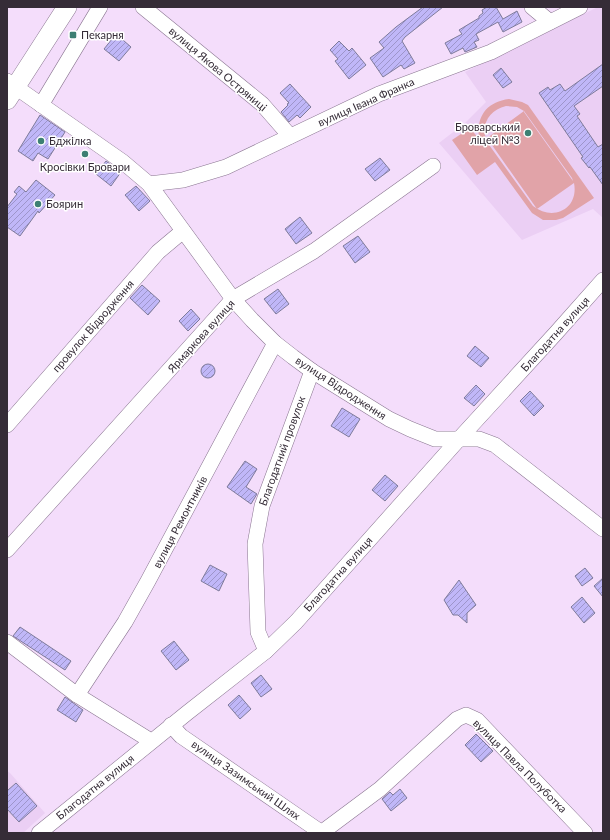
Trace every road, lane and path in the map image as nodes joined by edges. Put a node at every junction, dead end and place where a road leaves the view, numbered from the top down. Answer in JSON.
{"nodes":[{"id":1,"x":68,"y":7,"type":"edge"},
{"id":2,"x":100,"y":7,"type":"edge"},
{"id":3,"x":143,"y":7,"type":"edge"},
{"id":4,"x":532,"y":7,"type":"edge"},
{"id":5,"x":580,"y":7,"type":"edge"},
{"id":6,"x":550,"y":22,"type":"junction"},
{"id":7,"x":10,"y":89,"type":"edge"},
{"id":8,"x":41,"y":105,"type":"junction"},
{"id":9,"x":290,"y":136,"type":"junction"},
{"id":10,"x":433,"y":166,"type":"dead end"},
{"id":11,"x":149,"y":184,"type":"junction"},
{"id":12,"x":183,"y":231,"type":"junction"},
{"id":13,"x":603,"y":280,"type":"edge"},
{"id":14,"x":233,"y":299,"type":"junction"},
{"id":15,"x":275,"y":343,"type":"junction"},
{"id":16,"x":312,"y":371,"type":"junction"},
{"id":17,"x":7,"y":425,"type":"edge"},
{"id":18,"x":460,"y":439,"type":"junction"},
{"id":19,"x":603,"y":529,"type":"edge"},
{"id":20,"x":7,"y":550,"type":"edge"},
{"id":21,"x":7,"y":642,"type":"edge"},
{"id":22,"x":266,"y":651,"type":"junction"},
{"id":23,"x":77,"y":695,"type":"junction"},
{"id":24,"x":171,"y":726,"type":"junction"},
{"id":25,"x":151,"y":741,"type":"junction"},
{"id":26,"x":39,"y":833,"type":"edge"},
{"id":27,"x":321,"y":833,"type":"edge"},
{"id":28,"x":585,"y":833,"type":"edge"}],
"edges":[{"from":1,"to":7,"type":"main road"},
{"from":2,"to":8,"type":"street"},
{"from":3,"to":9,"type":"street","name":"вулиця Якова Остряниці"},
{"from":4,"to":6,"type":"street"},
{"from":5,"to":6,"type":"street","name":"вулиця Івана Франка"},
{"from":6,"to":9,"type":"street","name":"вулиця Івана Франка"},
{"from":7,"to":8,"type":"street","name":"вулиця Відродження"},
{"from":8,"to":11,"type":"street","name":"вулиця Відродження"},
{"from":9,"to":11,"type":"street","name":"вулиця Івана Франка"},
{"from":10,"to":14,"type":"street","name":"Ярмаркова вулиця"},
{"from":11,"to":12,"type":"street","name":"вулиця Відродження"},
{"from":12,"to":14,"type":"street","name":"вулиця Відродження"},
{"from":12,"to":17,"type":"street","name":"провулок Відродження"},
{"from":13,"to":18,"type":"street","name":"Благодатна вулиця"},
{"from":14,"to":15,"type":"street","name":"вулиця Відродження"},
{"from":14,"to":20,"type":"street","name":"Ярмаркова вулиця"},
{"from":15,"to":16,"type":"street","name":"вулиця Відродження"},
{"from":15,"to":23,"type":"street","name":"вулиця Ремонтників"},
{"from":16,"to":18,"type":"street","name":"вулиця Відродження"},
{"from":16,"to":22,"type":"street","name":"Благодатний провулок"},
{"from":18,"to":19,"type":"street","name":"вулиця Відродження"},
{"from":18,"to":22,"type":"street","name":"Благодатна вулиця"},
{"from":21,"to":23,"type":"street"},
{"from":22,"to":24,"type":"street","name":"Благодатна вулиця"},
{"from":23,"to":25,"type":"street"},
{"from":24,"to":25,"type":"street","name":"Благодатна вулиця"},
{"from":24,"to":27,"type":"street","name":"вулиця Зазимський Шлях"},
{"from":25,"to":26,"type":"street","name":"Благодатна вулиця"},
{"from":27,"to":28,"type":"street","name":"вулиця Павла Полуботка"}]}
